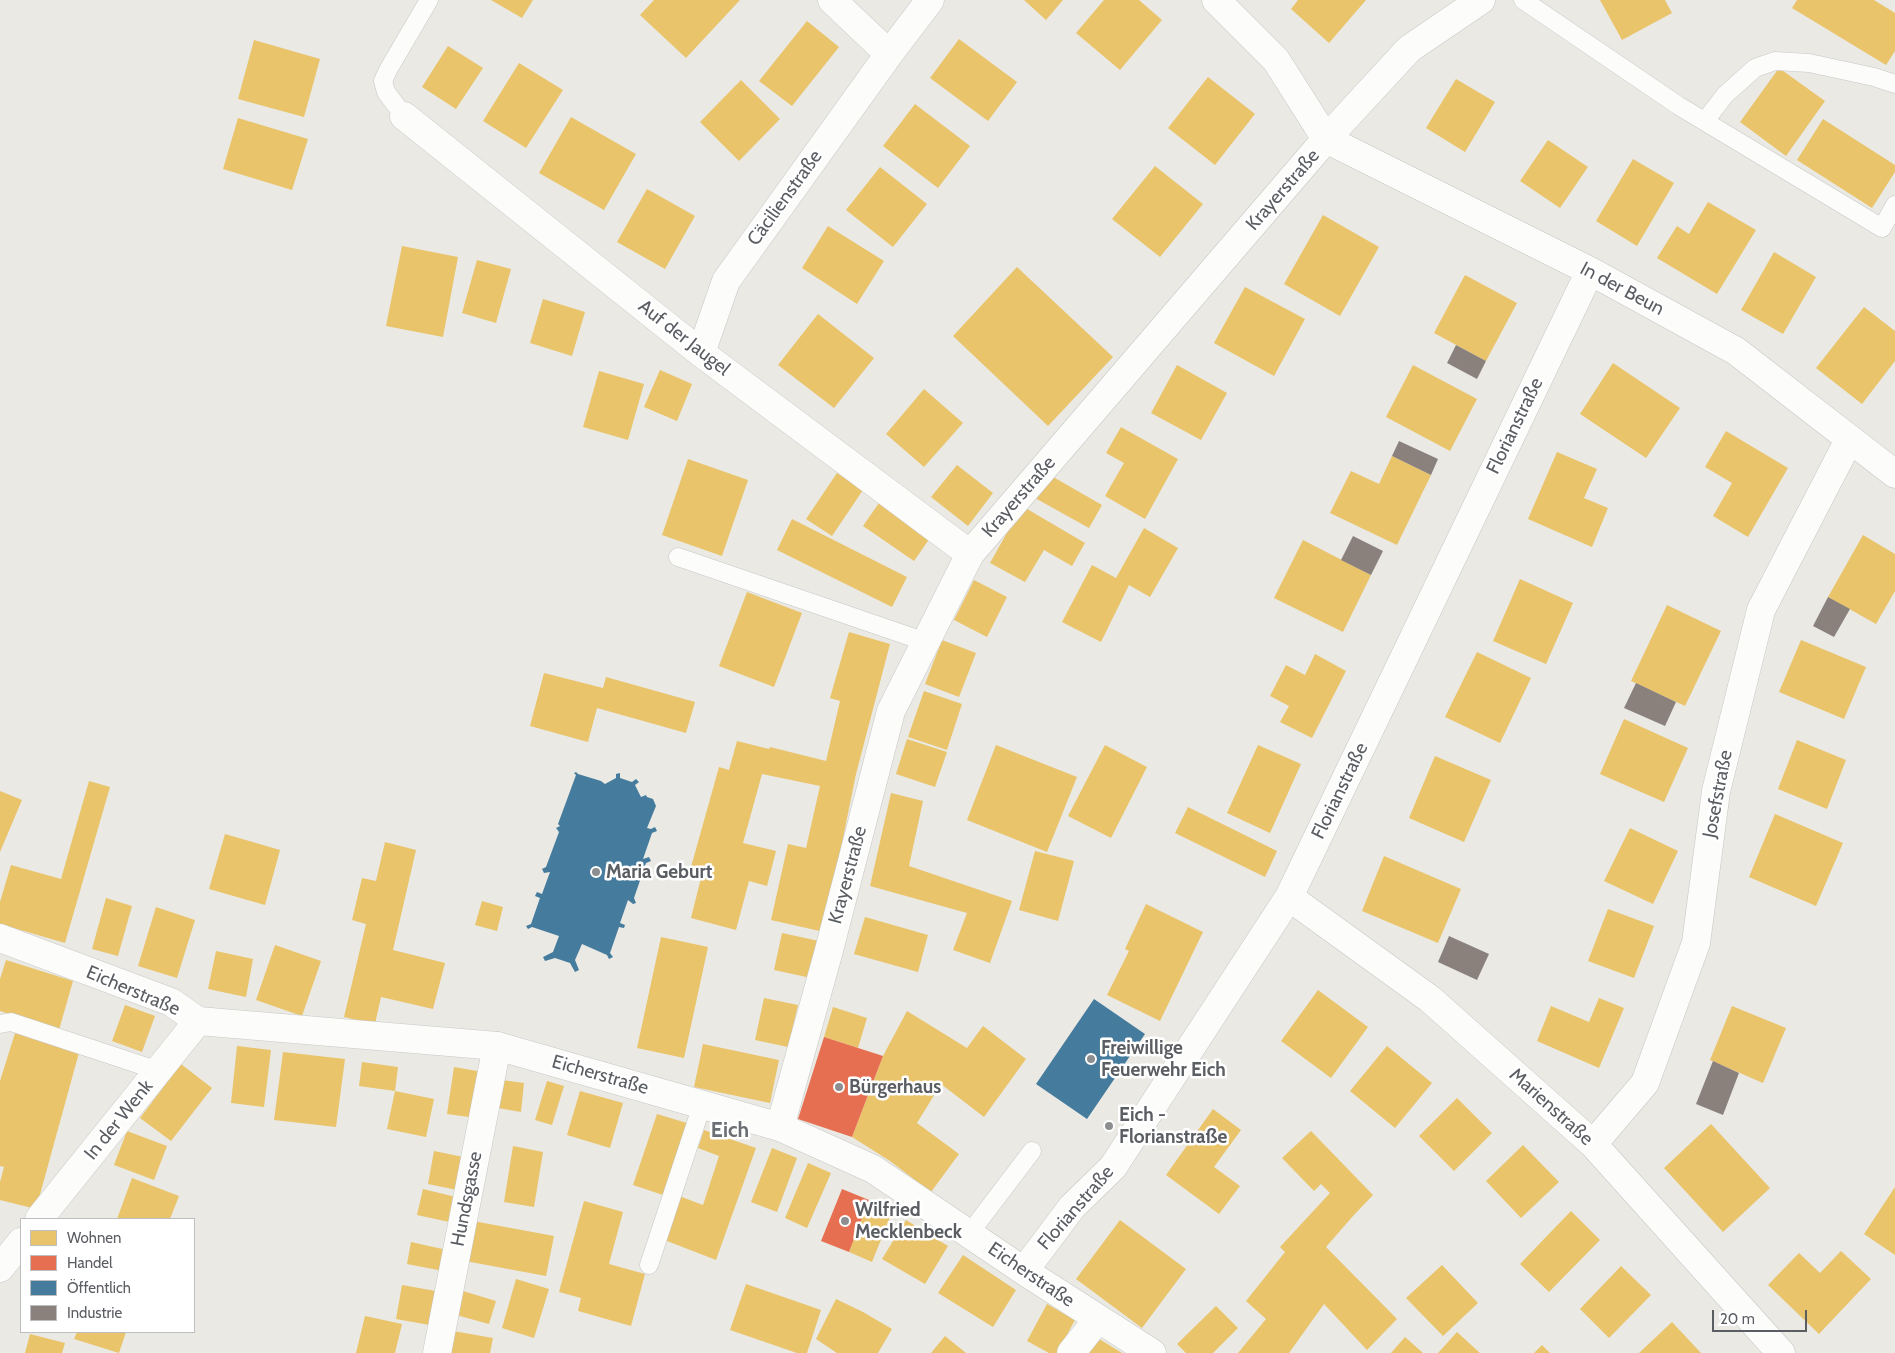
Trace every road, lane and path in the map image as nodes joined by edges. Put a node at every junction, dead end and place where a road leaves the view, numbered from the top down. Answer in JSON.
{"nodes":[{"id":1,"x":429,"y":0,"type":"edge"},
{"id":2,"x":832,"y":0,"type":"edge"},
{"id":3,"x":930,"y":0,"type":"edge"},
{"id":4,"x":1216,"y":0,"type":"edge"},
{"id":5,"x":1482,"y":0,"type":"edge"},
{"id":6,"x":1523,"y":0,"type":"edge"},
{"id":7,"x":889,"y":54,"type":"junction"},
{"id":8,"x":1895,"y":84,"type":"edge"},
{"id":9,"x":404,"y":116,"type":"joint"},
{"id":10,"x":1705,"y":122,"type":"junction"},
{"id":11,"x":1326,"y":139,"type":"junction"},
{"id":12,"x":1895,"y":205,"type":"edge"},
{"id":13,"x":1590,"y":271,"type":"junction"},
{"id":14,"x":702,"y":353,"type":"junction"},
{"id":15,"x":1849,"y":440,"type":"junction"},
{"id":16,"x":1895,"y":474,"type":"edge"},
{"id":17,"x":970,"y":554,"type":"junction"},
{"id":18,"x":678,"y":557,"type":"dead end"},
{"id":19,"x":926,"y":642,"type":"junction"},
{"id":20,"x":1289,"y":897,"type":"junction"},
{"id":21,"x":0,"y":938,"type":"edge"},
{"id":22,"x":198,"y":1022,"type":"junction"},
{"id":23,"x":0,"y":1024,"type":"edge"},
{"id":24,"x":497,"y":1046,"type":"junction"},
{"id":25,"x":159,"y":1071,"type":"junction"},
{"id":26,"x":702,"y":1105,"type":"junction"},
{"id":27,"x":780,"y":1127,"type":"junction"},
{"id":28,"x":1593,"y":1144,"type":"junction"},
{"id":29,"x":1032,"y":1151,"type":"dead end"},
{"id":30,"x":40,"y":1218,"type":"edge"},
{"id":31,"x":969,"y":1234,"type":"junction"},
{"id":32,"x":20,"y":1243,"type":"edge"},
{"id":33,"x":649,"y":1265,"type":"dead end"},
{"id":34,"x":0,"y":1268,"type":"edge"},
{"id":35,"x":1024,"y":1271,"type":"junction"},
{"id":36,"x":1098,"y":1319,"type":"junction"},
{"id":37,"x":437,"y":1353,"type":"edge"},
{"id":38,"x":1072,"y":1353,"type":"edge"},
{"id":39,"x":1152,"y":1353,"type":"edge"},
{"id":40,"x":1781,"y":1353,"type":"edge"}],
"edges":[{"from":1,"to":9,"type":"lane"},
{"from":2,"to":7,"type":"street"},
{"from":3,"to":7,"type":"street","name":"Cäcilienstraße"},
{"from":4,"to":11,"type":"street"},
{"from":5,"to":11,"type":"street","name":"Krayerstraße"},
{"from":6,"to":10,"type":"lane"},
{"from":7,"to":14,"type":"street","name":"Cäcilienstraße"},
{"from":8,"to":10,"type":"lane"},
{"from":9,"to":14,"type":"street","name":"Auf der Jaugel"},
{"from":10,"to":12,"type":"lane"},
{"from":11,"to":13,"type":"street","name":"In der Beun"},
{"from":11,"to":17,"type":"street","name":"Krayerstraße"},
{"from":13,"to":15,"type":"street","name":"In der Beun"},
{"from":13,"to":20,"type":"street","name":"Florianstraße"},
{"from":14,"to":17,"type":"street","name":"Auf der Jaugel"},
{"from":15,"to":16,"type":"street","name":"In der Beun"},
{"from":15,"to":28,"type":"street","name":"Josefstraße"},
{"from":17,"to":19,"type":"street","name":"Krayerstraße"},
{"from":18,"to":19,"type":"lane"},
{"from":19,"to":27,"type":"street","name":"Krayerstraße"},
{"from":20,"to":28,"type":"street","name":"Marienstraße"},
{"from":20,"to":35,"type":"street","name":"Florianstraße"},
{"from":21,"to":22,"type":"street","name":"Eicherstraße"},
{"from":22,"to":24,"type":"street","name":"Eicherstraße"},
{"from":22,"to":25,"type":"street","name":"In der Wenk"},
{"from":23,"to":25,"type":"lane"},
{"from":24,"to":26,"type":"street","name":"Eicherstraße"},
{"from":24,"to":37,"type":"street","name":"Hundsgasse"},
{"from":25,"to":30,"type":"street","name":"In der Wenk"},
{"from":26,"to":27,"type":"street","name":"Eicherstraße"},
{"from":26,"to":33,"type":"lane"},
{"from":27,"to":31,"type":"street","name":"Eicherstraße"},
{"from":28,"to":40,"type":"street","name":"Marienstraße"},
{"from":29,"to":31,"type":"lane"},
{"from":31,"to":35,"type":"street","name":"Eicherstraße"},
{"from":32,"to":34,"type":"street"},
{"from":35,"to":36,"type":"street","name":"Eicherstraße"},
{"from":36,"to":38,"type":"street"},
{"from":36,"to":39,"type":"street","name":"Eicherstraße"}]}
